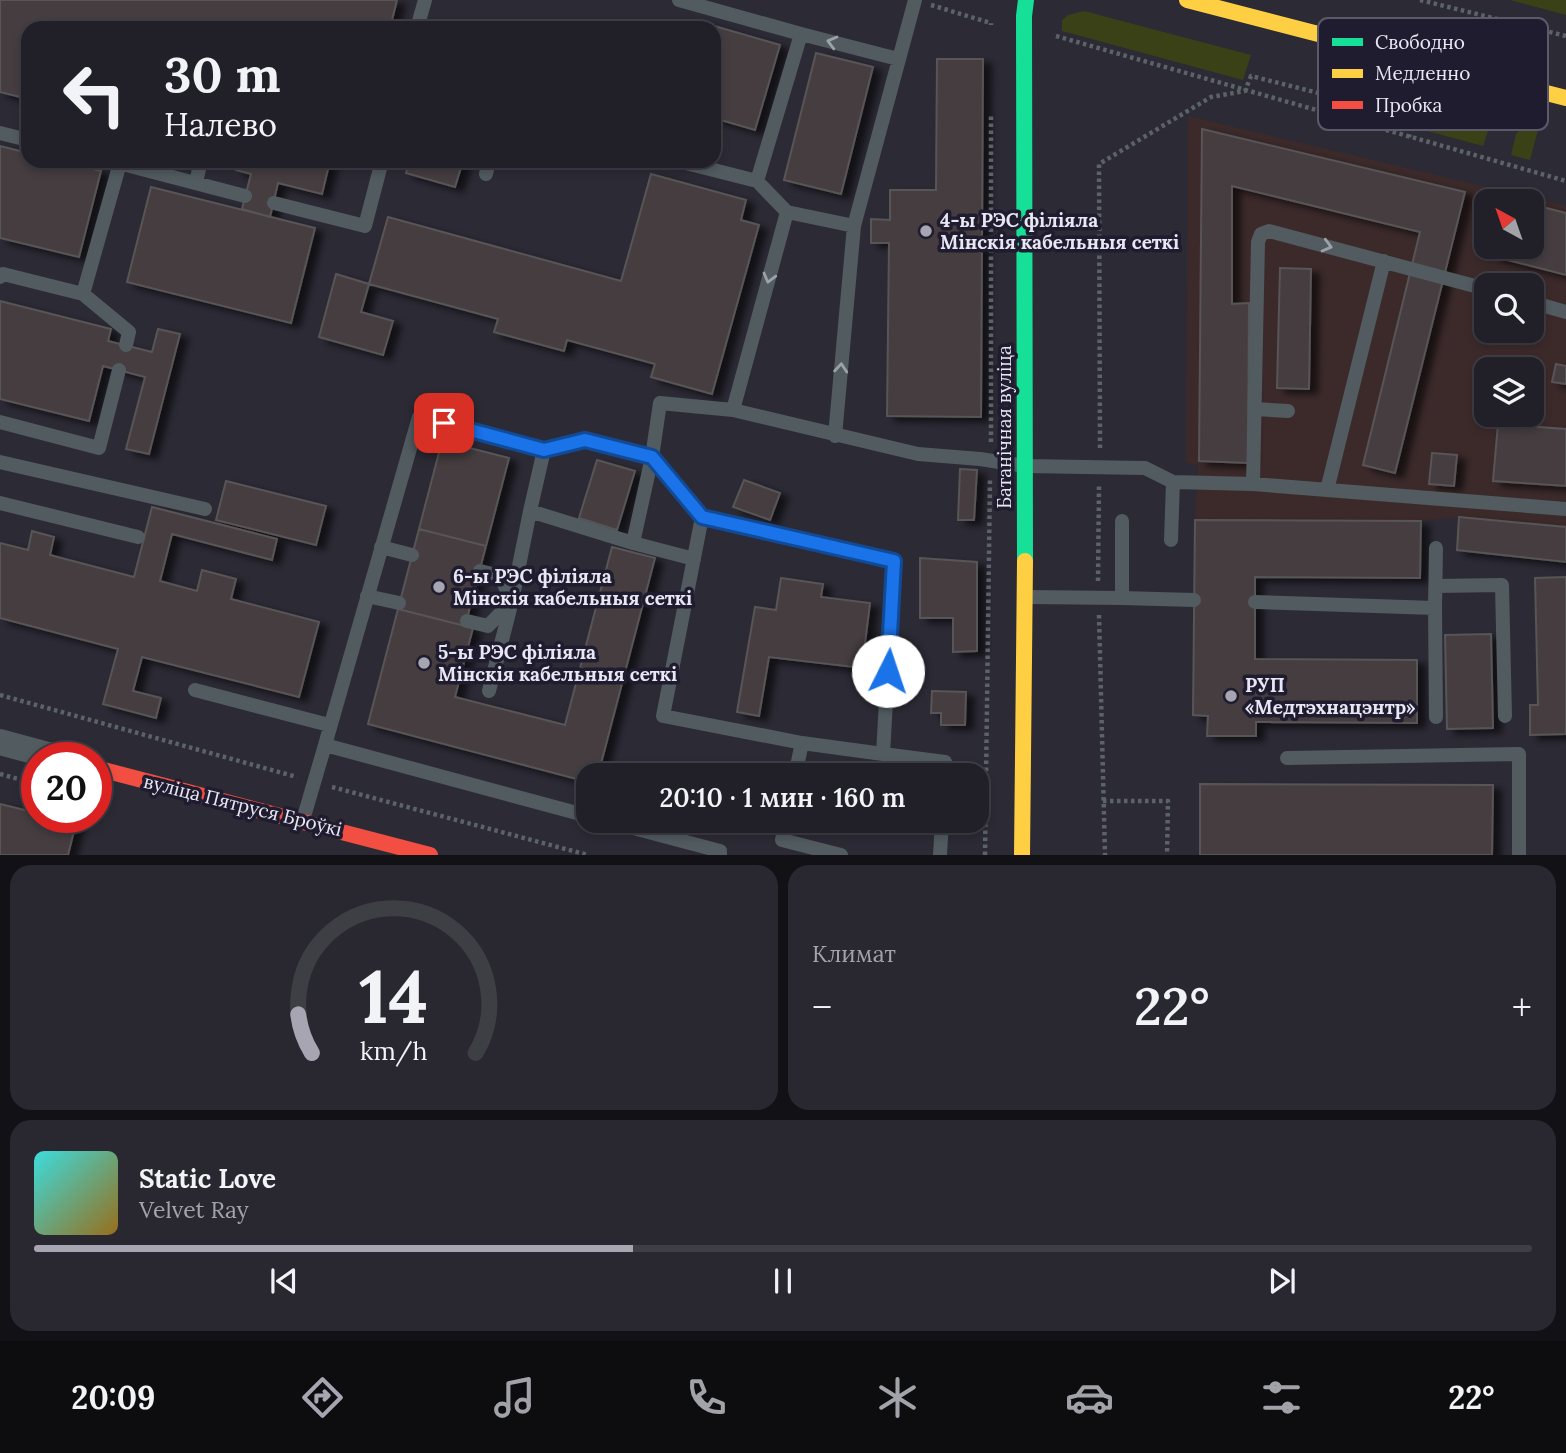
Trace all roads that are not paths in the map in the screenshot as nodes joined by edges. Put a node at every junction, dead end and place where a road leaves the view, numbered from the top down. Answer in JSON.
{"nodes":[{"id":1,"x":425,"y":0,"type":"edge"},
{"id":2,"x":679,"y":0,"type":"edge"},
{"id":3,"x":1026,"y":0,"type":"edge"},
{"id":4,"x":1187,"y":0,"type":"edge"},
{"id":5,"x":915,"y":1,"type":"edge"},
{"id":6,"x":419,"y":21,"type":"edge"},
{"id":7,"x":1318,"y":33,"type":"edge"},
{"id":8,"x":801,"y":34,"type":"junction"},
{"id":9,"x":898,"y":60,"type":"junction"},
{"id":10,"x":1548,"y":93,"type":"edge"},
{"id":11,"x":1566,"y":98,"type":"edge"},
{"id":12,"x":0,"y":133,"type":"edge"},
{"id":13,"x":21,"y":138,"type":"edge"},
{"id":14,"x":114,"y":168,"type":"edge"},
{"id":15,"x":139,"y":168,"type":"edge"},
{"id":16,"x":199,"y":168,"type":"edge"},
{"id":17,"x":380,"y":168,"type":"edge"},
{"id":18,"x":705,"y":168,"type":"edge"},
{"id":19,"x":757,"y":181,"type":"junction"},
{"id":20,"x":196,"y":182,"type":"junction"},
{"id":21,"x":245,"y":196,"type":"dead end"},
{"id":22,"x":274,"y":203,"type":"dead end"},
{"id":23,"x":787,"y":212,"type":"junction"},
{"id":24,"x":854,"y":226,"type":"junction"},
{"id":25,"x":1384,"y":261,"type":"junction"},
{"id":26,"x":0,"y":277,"type":"edge"},
{"id":27,"x":1474,"y":286,"type":"edge"},
{"id":28,"x":83,"y":294,"type":"junction"},
{"id":29,"x":1544,"y":306,"type":"edge"},
{"id":30,"x":1566,"y":312,"type":"edge"},
{"id":31,"x":126,"y":345,"type":"dead end"},
{"id":32,"x":119,"y":370,"type":"dead end"},
{"id":33,"x":1255,"y":409,"type":"junction"},
{"id":34,"x":733,"y":410,"type":"junction"},
{"id":35,"x":1288,"y":411,"type":"dead end"},
{"id":36,"x":0,"y":422,"type":"edge"},
{"id":37,"x":835,"y":436,"type":"junction"},
{"id":38,"x":544,"y":450,"type":"junction"},
{"id":39,"x":652,"y":457,"type":"junction"},
{"id":40,"x":0,"y":462,"type":"edge"},
{"id":41,"x":1025,"y":466,"type":"junction"},
{"id":42,"x":1173,"y":482,"type":"junction"},
{"id":43,"x":1253,"y":484,"type":"junction"},
{"id":44,"x":1327,"y":490,"type":"junction"},
{"id":45,"x":0,"y":503,"type":"edge"},
{"id":46,"x":205,"y":509,"type":"dead end"},
{"id":47,"x":1566,"y":509,"type":"edge"},
{"id":48,"x":530,"y":511,"type":"junction"},
{"id":49,"x":702,"y":517,"type":"junction"},
{"id":50,"x":1122,"y":521,"type":"dead end"},
{"id":51,"x":138,"y":537,"type":"dead end"},
{"id":52,"x":1171,"y":540,"type":"dead end"},
{"id":53,"x":633,"y":543,"type":"junction"},
{"id":54,"x":381,"y":547,"type":"junction"},
{"id":55,"x":1436,"y":548,"type":"dead end"},
{"id":56,"x":412,"y":555,"type":"dead end"},
{"id":57,"x":694,"y":559,"type":"junction"},
{"id":58,"x":480,"y":571,"type":"dead end"},
{"id":59,"x":1436,"y":586,"type":"junction"},
{"id":60,"x":366,"y":596,"type":"junction"},
{"id":61,"x":1025,"y":597,"type":"junction"},
{"id":62,"x":1122,"y":598,"type":"junction"},
{"id":63,"x":1194,"y":600,"type":"dead end"},
{"id":64,"x":512,"y":601,"type":"junction"},
{"id":65,"x":1255,"y":602,"type":"dead end"},
{"id":66,"x":399,"y":603,"type":"dead end"},
{"id":67,"x":1435,"y":608,"type":"junction"},
{"id":68,"x":467,"y":621,"type":"dead end"},
{"id":69,"x":195,"y":690,"type":"dead end"},
{"id":70,"x":489,"y":691,"type":"dead end"},
{"id":71,"x":1436,"y":716,"type":"dead end"},
{"id":72,"x":1505,"y":716,"type":"dead end"},
{"id":73,"x":329,"y":724,"type":"junction"},
{"id":74,"x":0,"y":742,"type":"edge"},
{"id":75,"x":802,"y":743,"type":"junction"},
{"id":76,"x":325,"y":745,"type":"junction"},
{"id":77,"x":21,"y":748,"type":"edge"},
{"id":78,"x":883,"y":754,"type":"junction"},
{"id":79,"x":1287,"y":758,"type":"dead end"},
{"id":80,"x":798,"y":763,"type":"edge"},
{"id":81,"x":945,"y":763,"type":"edge"},
{"id":82,"x":112,"y":772,"type":"edge"},
{"id":83,"x":576,"y":813,"type":"edge"},
{"id":84,"x":303,"y":820,"type":"junction"},
{"id":85,"x":652,"y":833,"type":"edge"},
{"id":86,"x":783,"y":833,"type":"edge"},
{"id":87,"x":941,"y":833,"type":"edge"},
{"id":88,"x":430,"y":855,"type":"edge"},
{"id":89,"x":720,"y":855,"type":"edge"},
{"id":90,"x":841,"y":855,"type":"edge"},
{"id":91,"x":940,"y":855,"type":"edge"},
{"id":92,"x":1022,"y":855,"type":"edge"},
{"id":93,"x":1519,"y":855,"type":"edge"}],
"edges":[{"from":1,"to":6,"type":"lane"},
{"from":2,"to":8,"type":"lane"},
{"from":3,"to":41,"type":"street","name":"Батанічная вуліца"},
{"from":4,"to":7,"type":"street"},
{"from":5,"to":9,"type":"lane"},
{"from":9,"to":8,"type":"lane","one_way":true},
{"from":8,"to":19,"type":"lane"},
{"from":9,"to":24,"type":"lane"},
{"from":10,"to":11,"type":"street"},
{"from":12,"to":13,"type":"lane"},
{"from":14,"to":28,"type":"lane"},
{"from":15,"to":20,"type":"lane"},
{"from":16,"to":20,"type":"lane"},
{"from":17,"to":22,"type":"lane"},
{"from":18,"to":19,"type":"lane"},
{"from":19,"to":23,"type":"lane"},
{"from":20,"to":21,"type":"lane"},
{"from":23,"to":24,"type":"lane"},
{"from":23,"to":34,"type":"lane","one_way":true},
{"from":37,"to":24,"type":"lane","one_way":true},
{"from":25,"to":27,"type":"lane"},
{"from":33,"to":25,"type":"lane","one_way":true},
{"from":25,"to":44,"type":"lane"},
{"from":26,"to":28,"type":"lane"},
{"from":28,"to":31,"type":"lane"},
{"from":29,"to":30,"type":"lane"},
{"from":32,"to":36,"type":"lane"},
{"from":33,"to":35,"type":"lane"},
{"from":33,"to":43,"type":"lane"},
{"from":34,"to":37,"type":"lane"},
{"from":34,"to":39,"type":"lane"},
{"from":37,"to":41,"type":"lane"},
{"from":38,"to":39,"type":"lane"},
{"from":38,"to":48,"type":"lane"},
{"from":38,"to":54,"type":"lane"},
{"from":39,"to":49,"type":"lane"},
{"from":39,"to":53,"type":"lane"},
{"from":40,"to":46,"type":"lane"},
{"from":41,"to":42,"type":"lane"},
{"from":41,"to":61,"type":"street","name":"Батанічная вуліца"},
{"from":42,"to":43,"type":"lane"},
{"from":42,"to":52,"type":"lane"},
{"from":43,"to":44,"type":"lane"},
{"from":44,"to":47,"type":"lane"},
{"from":45,"to":51,"type":"lane"},
{"from":48,"to":53,"type":"lane"},
{"from":48,"to":64,"type":"lane"},
{"from":49,"to":57,"type":"lane"},
{"from":49,"to":78,"type":"lane"},
{"from":50,"to":62,"type":"lane"},
{"from":53,"to":57,"type":"lane"},
{"from":54,"to":56,"type":"lane"},
{"from":54,"to":60,"type":"lane"},
{"from":55,"to":59,"type":"lane"},
{"from":57,"to":75,"type":"lane"},
{"from":58,"to":64,"type":"lane"},
{"from":59,"to":67,"type":"lane"},
{"from":59,"to":72,"type":"lane"},
{"from":60,"to":66,"type":"lane"},
{"from":60,"to":73,"type":"lane"},
{"from":61,"to":62,"type":"lane"},
{"from":61,"to":92,"type":"street","name":"Батанічная вуліца"},
{"from":62,"to":63,"type":"lane"},
{"from":64,"to":68,"type":"lane"},
{"from":64,"to":70,"type":"lane"},
{"from":65,"to":67,"type":"lane"},
{"from":67,"to":71,"type":"lane"},
{"from":69,"to":73,"type":"lane"},
{"from":73,"to":76,"type":"lane"},
{"from":74,"to":77,"type":"street"},
{"from":75,"to":78,"type":"lane"},
{"from":75,"to":80,"type":"lane"},
{"from":76,"to":83,"type":"lane"},
{"from":76,"to":84,"type":"lane"},
{"from":78,"to":81,"type":"lane"},
{"from":79,"to":93,"type":"lane"},
{"from":82,"to":84,"type":"street","name":"вуліца Пятруся Броўкі"},
{"from":84,"to":88,"type":"street","name":"вуліца Пятруся Броўкі"},
{"from":85,"to":89,"type":"lane"},
{"from":86,"to":90,"type":"lane"},
{"from":87,"to":91,"type":"lane"}]}
